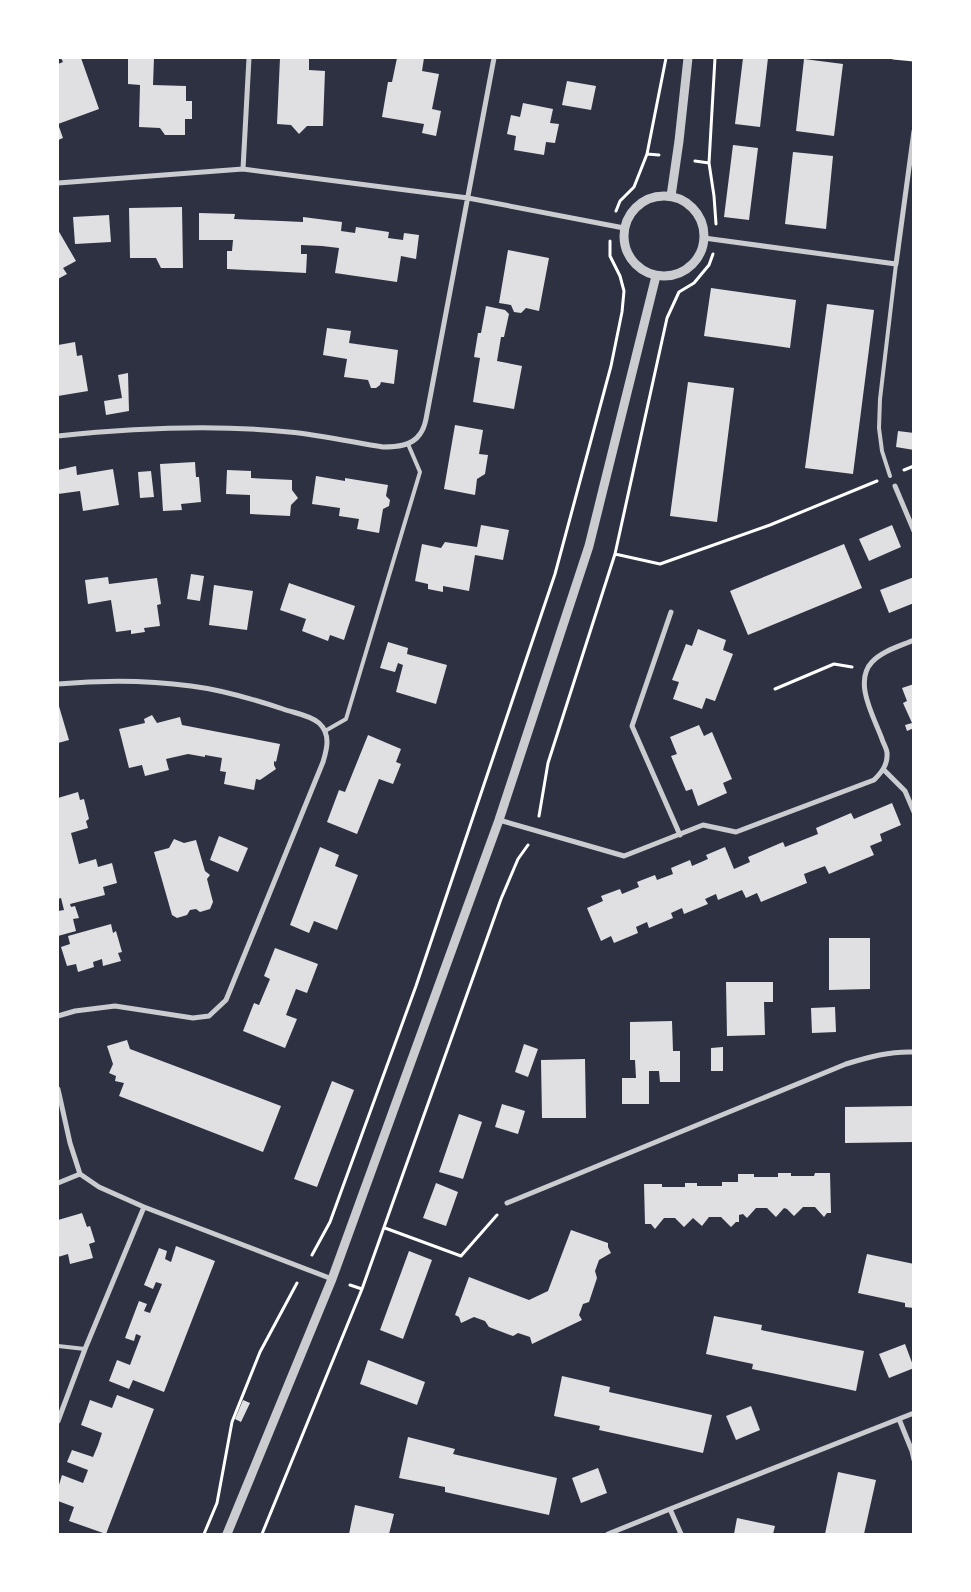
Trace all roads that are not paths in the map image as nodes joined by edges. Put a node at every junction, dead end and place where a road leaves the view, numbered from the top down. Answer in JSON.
{"nodes":[{"id":1,"x":249,"y":58,"type":"edge"},
{"id":2,"x":494,"y":58,"type":"edge"},
{"id":3,"x":688,"y":58,"type":"edge"},
{"id":4,"x":914,"y":131,"type":"edge"},
{"id":5,"x":243,"y":169,"type":"junction"},
{"id":6,"x":58,"y":183,"type":"edge"},
{"id":7,"x":671,"y":196,"type":"junction"},
{"id":8,"x":468,"y":198,"type":"junction"},
{"id":9,"x":624,"y":228,"type":"junction"},
{"id":10,"x":704,"y":238,"type":"junction"},
{"id":11,"x":896,"y":264,"type":"junction"},
{"id":12,"x":656,"y":276,"type":"junction"},
{"id":13,"x":58,"y":436,"type":"edge"},
{"id":14,"x":408,"y":444,"type":"junction"},
{"id":15,"x":890,"y":476,"type":"road end"},
{"id":16,"x":895,"y":486,"type":"dead end"},
{"id":17,"x":914,"y":531,"type":"edge"},
{"id":18,"x":672,"y":612,"type":"dead end"},
{"id":19,"x":914,"y":640,"type":"edge"},
{"id":20,"x":58,"y":684,"type":"edge"},
{"id":21,"x":325,"y":731,"type":"junction"},
{"id":22,"x":884,"y":770,"type":"junction"},
{"id":23,"x":914,"y":812,"type":"edge"},
{"id":24,"x":499,"y":820,"type":"junction"},
{"id":25,"x":680,"y":836,"type":"junction"},
{"id":26,"x":58,"y":1016,"type":"edge"},
{"id":27,"x":914,"y":1052,"type":"edge"},
{"id":28,"x":58,"y":1089,"type":"edge"},
{"id":29,"x":80,"y":1174,"type":"junction"},
{"id":30,"x":58,"y":1183,"type":"edge"},
{"id":31,"x":507,"y":1204,"type":"road end"},
{"id":32,"x":144,"y":1207,"type":"junction"},
{"id":33,"x":332,"y":1279,"type":"junction"},
{"id":34,"x":58,"y":1346,"type":"edge"},
{"id":35,"x":85,"y":1348,"type":"junction"},
{"id":36,"x":914,"y":1413,"type":"edge"},
{"id":37,"x":899,"y":1419,"type":"junction"},
{"id":38,"x":58,"y":1421,"type":"edge"},
{"id":39,"x":914,"y":1460,"type":"edge"},
{"id":40,"x":670,"y":1509,"type":"junction"},
{"id":41,"x":227,"y":1534,"type":"edge"},
{"id":42,"x":608,"y":1534,"type":"edge"},
{"id":43,"x":681,"y":1534,"type":"edge"}],
"edges":[{"from":1,"to":5,"type":"street"},
{"from":2,"to":8,"type":"street"},
{"from":3,"to":7,"type":"street"},
{"from":4,"to":11,"type":"street"},
{"from":5,"to":6,"type":"street"},
{"from":5,"to":8,"type":"street"},
{"from":7,"to":9,"type":"street"},
{"from":7,"to":10,"type":"street"},
{"from":8,"to":9,"type":"street"},
{"from":8,"to":14,"type":"street"},
{"from":9,"to":12,"type":"street"},
{"from":10,"to":11,"type":"street"},
{"from":10,"to":12,"type":"street"},
{"from":11,"to":15,"type":"lane"},
{"from":12,"to":24,"type":"street"},
{"from":13,"to":14,"type":"street"},
{"from":14,"to":21,"type":"lane"},
{"from":16,"to":17,"type":"street"},
{"from":18,"to":25,"type":"street"},
{"from":19,"to":22,"type":"street"},
{"from":20,"to":21,"type":"street"},
{"from":21,"to":26,"type":"street"},
{"from":22,"to":23,"type":"street"},
{"from":22,"to":25,"type":"street"},
{"from":24,"to":25,"type":"street"},
{"from":24,"to":33,"type":"street"},
{"from":27,"to":31,"type":"street"},
{"from":28,"to":29,"type":"street"},
{"from":29,"to":30,"type":"street"},
{"from":29,"to":32,"type":"street"},
{"from":32,"to":33,"type":"street"},
{"from":32,"to":35,"type":"street"},
{"from":33,"to":41,"type":"street"},
{"from":34,"to":35,"type":"lane"},
{"from":35,"to":38,"type":"street"},
{"from":36,"to":37,"type":"street"},
{"from":37,"to":39,"type":"street"},
{"from":37,"to":40,"type":"street"},
{"from":40,"to":42,"type":"street"},
{"from":40,"to":43,"type":"street"}]}
